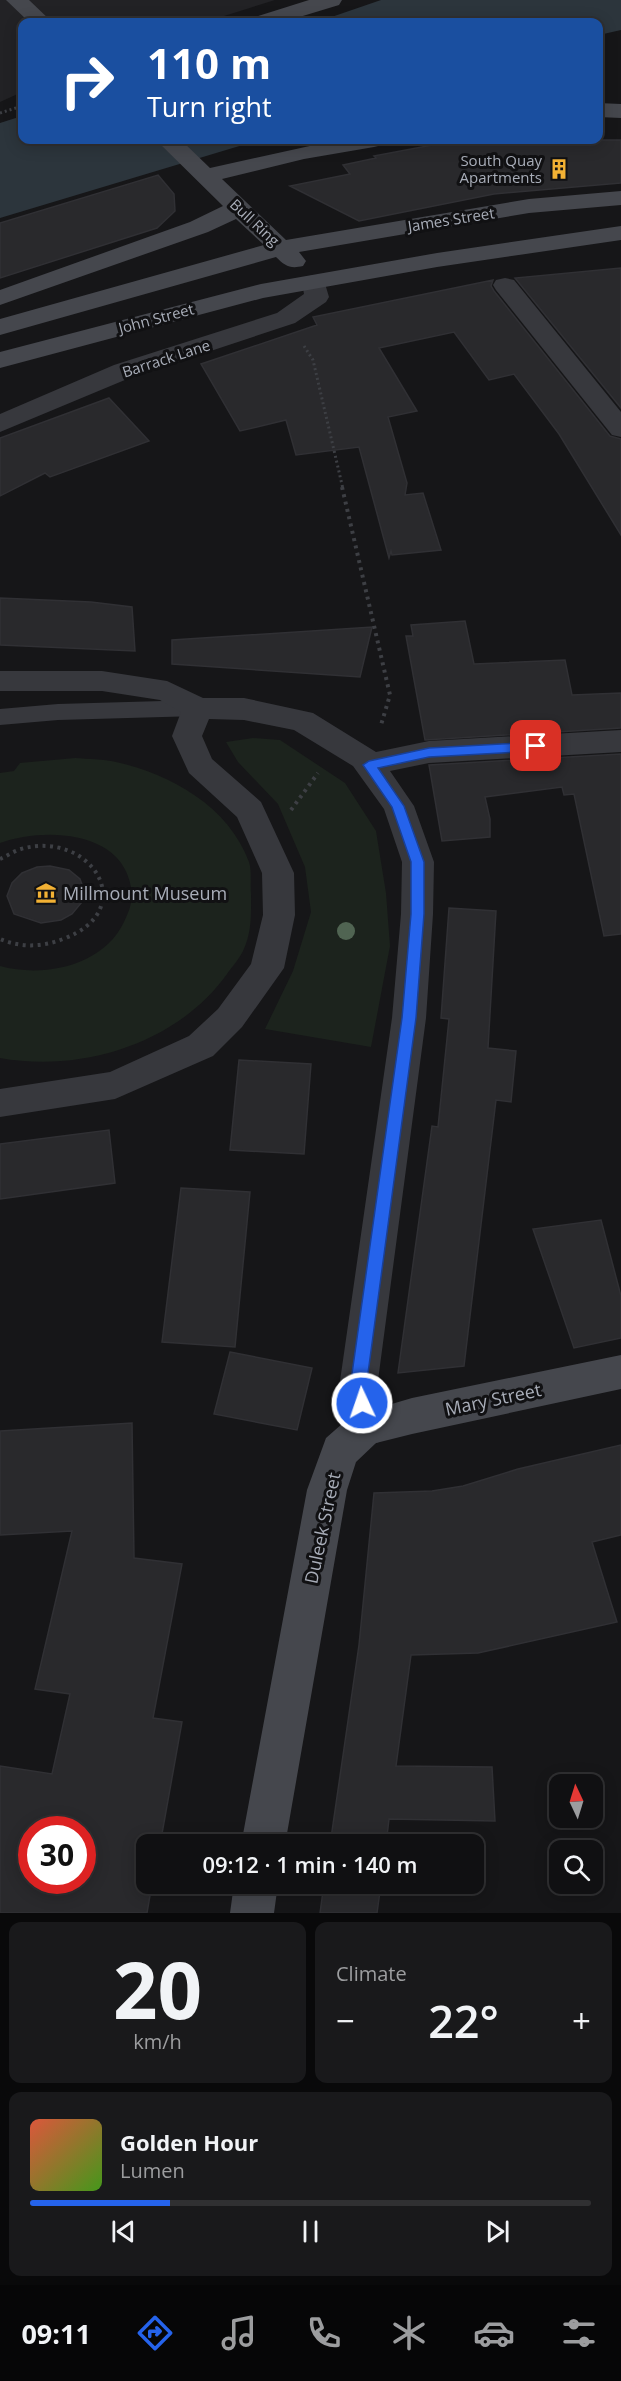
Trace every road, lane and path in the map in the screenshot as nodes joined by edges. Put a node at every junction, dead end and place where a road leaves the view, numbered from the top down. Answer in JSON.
{"nodes":[{"id":1,"x":17,"y":0,"type":"edge"},
{"id":2,"x":331,"y":0,"type":"edge"},
{"id":3,"x":37,"y":18,"type":"edge"},
{"id":4,"x":275,"y":18,"type":"edge"},
{"id":5,"x":18,"y":107,"type":"edge"},
{"id":6,"x":603,"y":110,"type":"edge"},
{"id":7,"x":621,"y":111,"type":"edge"},
{"id":8,"x":0,"y":113,"type":"edge"},
{"id":9,"x":172,"y":144,"type":"edge"},
{"id":10,"x":351,"y":144,"type":"edge"},
{"id":11,"x":200,"y":170,"type":"junction"},
{"id":12,"x":621,"y":198,"type":"edge"},
{"id":13,"x":239,"y":208,"type":"junction"},
{"id":14,"x":621,"y":233,"type":"edge"},
{"id":15,"x":282,"y":248,"type":"junction"},
{"id":16,"x":314,"y":282,"type":"junction"},
{"id":17,"x":505,"y":285,"type":"dead end"},
{"id":18,"x":0,"y":298,"type":"edge"},
{"id":19,"x":286,"y":318,"type":"junction"},
{"id":20,"x":0,"y":327,"type":"edge"},
{"id":21,"x":0,"y":360,"type":"edge"},
{"id":22,"x":0,"y":424,"type":"edge"},
{"id":23,"x":621,"y":429,"type":"edge"},
{"id":24,"x":0,"y":681,"type":"edge"},
{"id":25,"x":198,"y":708,"type":"junction"},
{"id":26,"x":0,"y":717,"type":"edge"},
{"id":27,"x":621,"y":741,"type":"edge"},
{"id":28,"x":369,"y":765,"type":"junction"},
{"id":29,"x":322,"y":767,"type":"dead end"},
{"id":30,"x":266,"y":845,"type":"junction"},
{"id":31,"x":0,"y":859,"type":"edge"},
{"id":32,"x":0,"y":939,"type":"edge"},
{"id":33,"x":0,"y":1103,"type":"edge"},
{"id":34,"x":621,"y":1372,"type":"edge"},
{"id":35,"x":365,"y":1430,"type":"junction"},
{"id":36,"x":265,"y":1834,"type":"edge"},
{"id":37,"x":255,"y":1894,"type":"edge"},
{"id":38,"x":252,"y":1913,"type":"edge"}],
"edges":[{"from":1,"to":3,"type":"main road"},
{"from":2,"to":4,"type":"main road"},
{"from":5,"to":8,"type":"path"},
{"from":6,"to":7,"type":"main road"},
{"from":9,"to":11,"type":"main road","name":"Bull Ring"},
{"from":10,"to":11,"type":"main road"},
{"from":11,"to":13,"type":"main road","name":"Bull Ring"},
{"from":12,"to":15,"type":"main road","name":"James Street"},
{"from":13,"to":15,"type":"main road","name":"Bull Ring"},
{"from":13,"to":18,"type":"main road"},
{"from":14,"to":16,"type":"main road"},
{"from":15,"to":16,"type":"main road","name":"Bull Ring"},
{"from":15,"to":20,"type":"main road","name":"John Street"},
{"from":16,"to":19,"type":"street","name":"Barrack Lane"},
{"from":16,"to":21,"type":"main road","name":"John Street"},
{"from":17,"to":23,"type":"street"},
{"from":19,"to":22,"type":"street","name":"Barrack Lane"},
{"from":19,"to":28,"type":"path"},
{"from":24,"to":25,"type":"street"},
{"from":25,"to":26,"type":"lane"},
{"from":25,"to":28,"type":"street"},
{"from":25,"to":30,"type":"street"},
{"from":27,"to":28,"type":"street"},
{"from":28,"to":35,"type":"street"},
{"from":29,"to":30,"type":"path"},
{"from":30,"to":33,"type":"street"},
{"from":31,"to":32,"type":"path"},
{"from":34,"to":35,"type":"main road","name":"Mary Street"},
{"from":35,"to":36,"type":"main road","name":"Duleek Street"},
{"from":37,"to":38,"type":"main road"}]}
